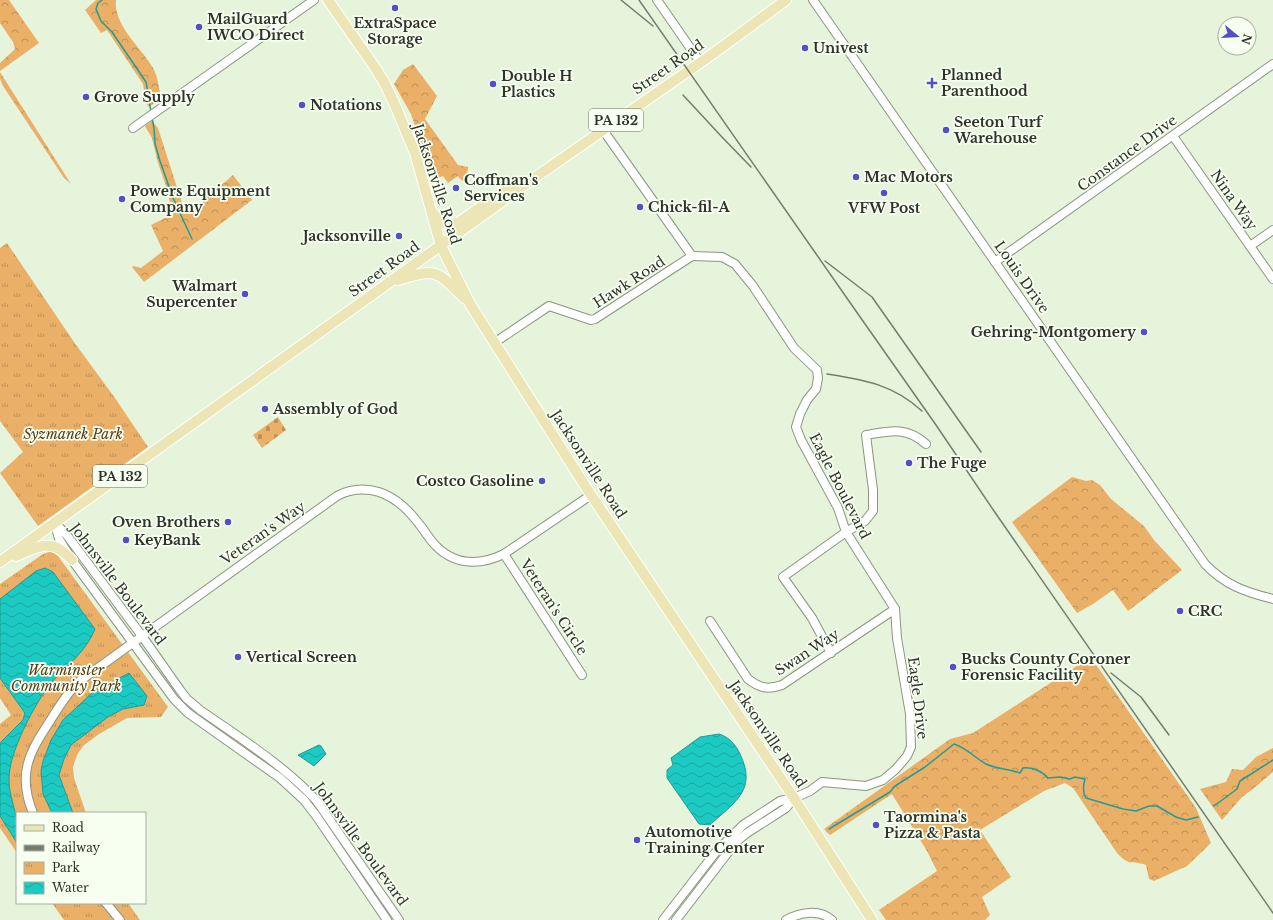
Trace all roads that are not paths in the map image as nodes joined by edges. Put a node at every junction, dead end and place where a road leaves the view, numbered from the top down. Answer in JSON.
{"nodes":[{"id":1,"x":314,"y":0,"type":"edge"},
{"id":2,"x":328,"y":0,"type":"edge"},
{"id":3,"x":657,"y":0,"type":"edge"},
{"id":4,"x":786,"y":0,"type":"edge"},
{"id":5,"x":813,"y":0,"type":"edge"},
{"id":6,"x":700,"y":62,"type":"junction"},
{"id":7,"x":1273,"y":64,"type":"edge"},
{"id":8,"x":133,"y":128,"type":"dead end"},
{"id":9,"x":603,"y":130,"type":"junction"},
{"id":10,"x":1173,"y":136,"type":"junction"},
{"id":11,"x":533,"y":179,"type":"junction"},
{"id":12,"x":430,"y":210,"type":"junction"},
{"id":13,"x":1273,"y":230,"type":"edge"},
{"id":14,"x":441,"y":246,"type":"junction"},
{"id":15,"x":1250,"y":246,"type":"junction"},
{"id":16,"x":692,"y":256,"type":"junction"},
{"id":17,"x":995,"y":262,"type":"junction"},
{"id":18,"x":1273,"y":279,"type":"edge"},
{"id":19,"x":390,"y":282,"type":"junction"},
{"id":20,"x":470,"y":304,"type":"junction"},
{"id":21,"x":494,"y":343,"type":"junction"},
{"id":22,"x":926,"y":444,"type":"dead end"},
{"id":23,"x":591,"y":495,"type":"junction"},
{"id":24,"x":55,"y":523,"type":"junction"},
{"id":25,"x":846,"y":532,"type":"junction"},
{"id":26,"x":504,"y":554,"type":"junction"},
{"id":27,"x":72,"y":560,"type":"junction"},
{"id":28,"x":0,"y":562,"type":"edge"},
{"id":29,"x":1273,"y":599,"type":"edge"},
{"id":30,"x":895,"y":609,"type":"junction"},
{"id":31,"x":710,"y":621,"type":"dead end"},
{"id":32,"x":142,"y":636,"type":"junction"},
{"id":33,"x":133,"y":643,"type":"junction"},
{"id":34,"x":831,"y":653,"type":"junction"},
{"id":35,"x":582,"y":675,"type":"dead end"},
{"id":36,"x":794,"y":798,"type":"junction"},
{"id":37,"x":33,"y":812,"type":"edge"},
{"id":38,"x":107,"y":904,"type":"edge"},
{"id":39,"x":120,"y":920,"type":"edge"},
{"id":40,"x":387,"y":920,"type":"edge"},
{"id":41,"x":399,"y":920,"type":"edge"},
{"id":42,"x":663,"y":920,"type":"edge"},
{"id":43,"x":676,"y":920,"type":"edge"},
{"id":44,"x":786,"y":920,"type":"edge"},
{"id":45,"x":832,"y":920,"type":"edge"},
{"id":46,"x":872,"y":920,"type":"edge"}],
"edges":[{"from":1,"to":8,"type":"street"},
{"from":2,"to":12,"type":"main road","name":"Jacksonville Road"},
{"from":3,"to":6,"type":"street"},
{"from":4,"to":6,"type":"main road","name":"Street Road","number":"PA 132"},
{"from":5,"to":17,"type":"street","name":"Louis Drive"},
{"from":6,"to":9,"type":"main road","name":"Street Road","number":"PA 132"},
{"from":7,"to":10,"type":"street","name":"Constance Drive"},
{"from":9,"to":11,"type":"main road","name":"Street Road","number":"PA 132"},
{"from":9,"to":16,"type":"street"},
{"from":10,"to":15,"type":"street","name":"Nina Way"},
{"from":10,"to":17,"type":"street","name":"Constance Drive"},
{"from":11,"to":12,"type":"main road"},
{"from":11,"to":14,"type":"main road","name":"Street Road","number":"PA 132"},
{"from":12,"to":14,"type":"main road","name":"Jacksonville Road"},
{"from":13,"to":15,"type":"street"},
{"from":14,"to":19,"type":"main road","name":"Street Road","number":"PA 132"},
{"from":14,"to":20,"type":"main road","name":"Jacksonville Road"},
{"from":15,"to":18,"type":"street","name":"Nina Way"},
{"from":16,"to":21,"type":"street","name":"Hawk Road"},
{"from":16,"to":25,"type":"street","name":"Eagle Boulevard"},
{"from":17,"to":29,"type":"street","name":"Louis Drive"},
{"from":19,"to":20,"type":"main road"},
{"from":19,"to":24,"type":"main road","name":"Street Road","number":"PA 132"},
{"from":20,"to":21,"type":"main road","name":"Jacksonville Road"},
{"from":21,"to":23,"type":"main road","name":"Jacksonville Road"},
{"from":22,"to":25,"type":"street"},
{"from":23,"to":26,"type":"street","name":"Veteran's Way"},
{"from":23,"to":36,"type":"main road","name":"Jacksonville Road"},
{"from":24,"to":27,"type":"street","name":"Johnsville Boulevard"},
{"from":24,"to":28,"type":"main road","name":"Street Road","number":"PA 132"},
{"from":24,"to":32,"type":"street","name":"Johnsville Boulevard"},
{"from":25,"to":30,"type":"street","name":"Eagle Boulevard"},
{"from":25,"to":34,"type":"street"},
{"from":26,"to":32,"type":"street","name":"Veteran's Way"},
{"from":26,"to":35,"type":"street","name":"Veteran's Circle"},
{"from":27,"to":28,"type":"main road"},
{"from":27,"to":33,"type":"street","name":"Johnsville Boulevard"},
{"from":30,"to":34,"type":"street","name":"Swan Way"},
{"from":30,"to":36,"type":"street","name":"Eagle Drive"},
{"from":31,"to":34,"type":"street","name":"Swan Way"},
{"from":32,"to":33,"type":"street","name":"Veteran's Way"},
{"from":32,"to":41,"type":"street","name":"Johnsville Boulevard"},
{"from":33,"to":37,"type":"street","name":"Veteran's Way"},
{"from":33,"to":40,"type":"street","name":"Johnsville Boulevard"},
{"from":36,"to":42,"type":"street"},
{"from":36,"to":43,"type":"street"},
{"from":36,"to":46,"type":"main road","name":"Jacksonville Road"},
{"from":38,"to":39,"type":"street"},
{"from":44,"to":45,"type":"street"}]}
